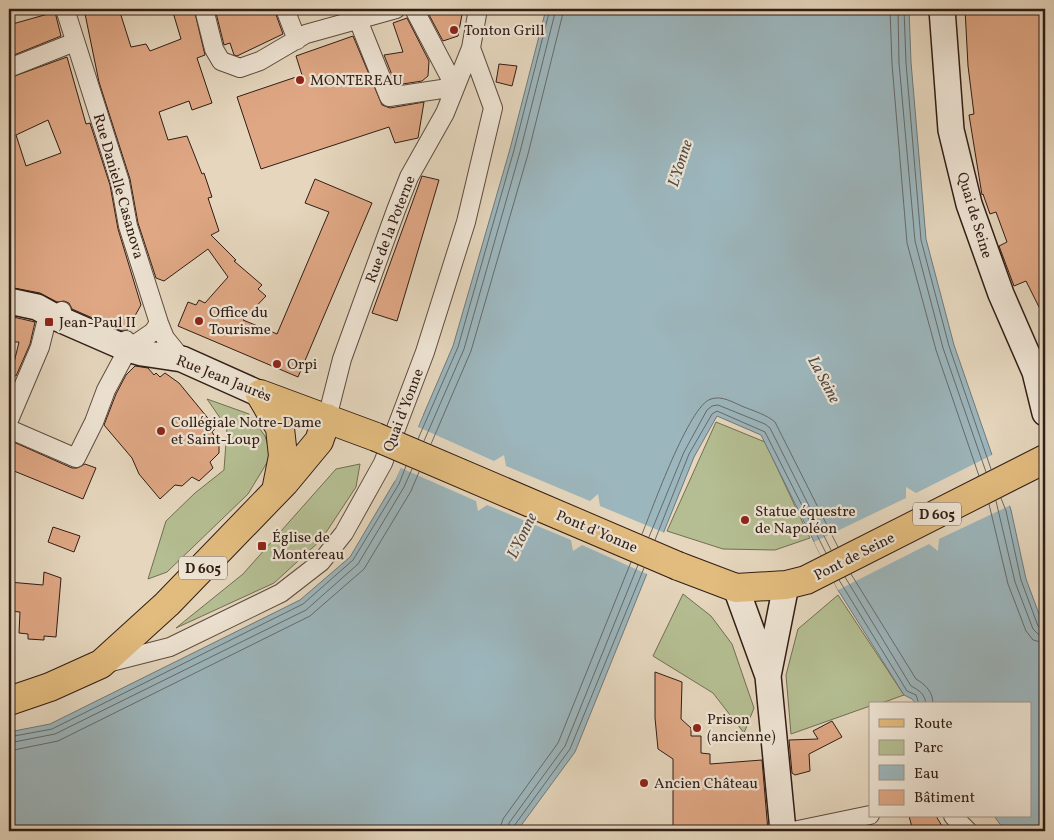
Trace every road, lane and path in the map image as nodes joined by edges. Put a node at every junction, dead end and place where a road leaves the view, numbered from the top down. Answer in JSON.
{"nodes":[{"id":1,"x":65,"y":9,"type":"edge"},
{"id":2,"x":204,"y":9,"type":"edge"},
{"id":3,"x":286,"y":9,"type":"edge"},
{"id":4,"x":396,"y":9,"type":"edge"},
{"id":5,"x":414,"y":9,"type":"edge"},
{"id":6,"x":478,"y":9,"type":"edge"},
{"id":7,"x":942,"y":9,"type":"edge"},
{"id":8,"x":358,"y":20,"type":"junction"},
{"id":9,"x":297,"y":40,"type":"junction"},
{"id":10,"x":75,"y":42,"type":"junction"},
{"id":11,"x":471,"y":48,"type":"junction"},
{"id":12,"x":9,"y":68,"type":"edge"},
{"id":13,"x":455,"y":87,"type":"junction"},
{"id":14,"x":9,"y":301,"type":"edge"},
{"id":15,"x":57,"y":318,"type":"junction"},
{"id":16,"x":159,"y":323,"type":"junction"},
{"id":17,"x":128,"y":349,"type":"junction"},
{"id":18,"x":182,"y":358,"type":"junction"},
{"id":19,"x":1040,"y":374,"type":"edge"},
{"id":20,"x":260,"y":394,"type":"junction"},
{"id":21,"x":1045,"y":413,"type":"edge"},
{"id":22,"x":327,"y":418,"type":"junction"},
{"id":23,"x":9,"y":420,"type":"edge"},
{"id":24,"x":9,"y":429,"type":"edge"},
{"id":25,"x":1045,"y":460,"type":"edge"},
{"id":26,"x":276,"y":491,"type":"junction"},
{"id":27,"x":786,"y":584,"type":"junction"},
{"id":28,"x":736,"y":588,"type":"junction"},
{"id":29,"x":101,"y":664,"type":"junction"},
{"id":30,"x":768,"y":676,"type":"junction"},
{"id":31,"x":9,"y":701,"type":"edge"},
{"id":32,"x":869,"y":814,"type":"edge"},
{"id":33,"x":783,"y":831,"type":"edge"},
{"id":34,"x":793,"y":831,"type":"edge"}],
"edges":[{"from":1,"to":10,"type":"street","name":"Rue Danielle Casanova"},
{"from":2,"to":9,"type":"street"},
{"from":3,"to":9,"type":"street"},
{"from":4,"to":8,"type":"street"},
{"from":5,"to":13,"type":"street"},
{"from":6,"to":11,"type":"street"},
{"from":7,"to":19,"type":"main road","name":"Quai de Seine"},
{"from":8,"to":9,"type":"street"},
{"from":8,"to":13,"type":"street"},
{"from":10,"to":12,"type":"street"},
{"from":10,"to":16,"type":"street","name":"Rue Danielle Casanova"},
{"from":11,"to":13,"type":"street","name":"Rue de la Poterne"},
{"from":11,"to":29,"type":"street","name":"Quai d'Yonne"},
{"from":13,"to":22,"type":"street","name":"Rue de la Poterne"},
{"from":14,"to":15,"type":"main road","name":"Rue Jean Jaurès"},
{"from":15,"to":17,"type":"main road","name":"Rue Jean Jaurès"},
{"from":15,"to":23,"type":"street"},
{"from":16,"to":17,"type":"street"},
{"from":16,"to":18,"type":"street","name":"Rue Danielle Casanova"},
{"from":17,"to":18,"type":"main road","name":"Rue Jean Jaurès"},
{"from":17,"to":24,"type":"street"},
{"from":18,"to":20,"type":"main road","name":"Rue Jean Jaurès"},
{"from":19,"to":21,"type":"main road","name":"Quai de Seine"},
{"from":20,"to":22,"type":"main road","name":"Rue Jean Jaurès"},
{"from":20,"to":26,"type":"main road"},
{"from":22,"to":26,"type":"main road","number":"D 605"},
{"from":22,"to":28,"type":"main road","name":"Pont d'Yonne","number":"D 605","bridge":true},
{"from":25,"to":27,"type":"main road","name":"Pont de Seine","number":"D 605"},
{"from":26,"to":29,"type":"main road","number":"D 605"},
{"from":27,"to":28,"type":"main road","name":"Pont de Seine","number":"D 605"},
{"from":27,"to":30,"type":"main road"},
{"from":28,"to":30,"type":"main road"},
{"from":29,"to":31,"type":"main road","number":"D 605"},
{"from":30,"to":33,"type":"main road"},
{"from":32,"to":34,"type":"street"}]}
